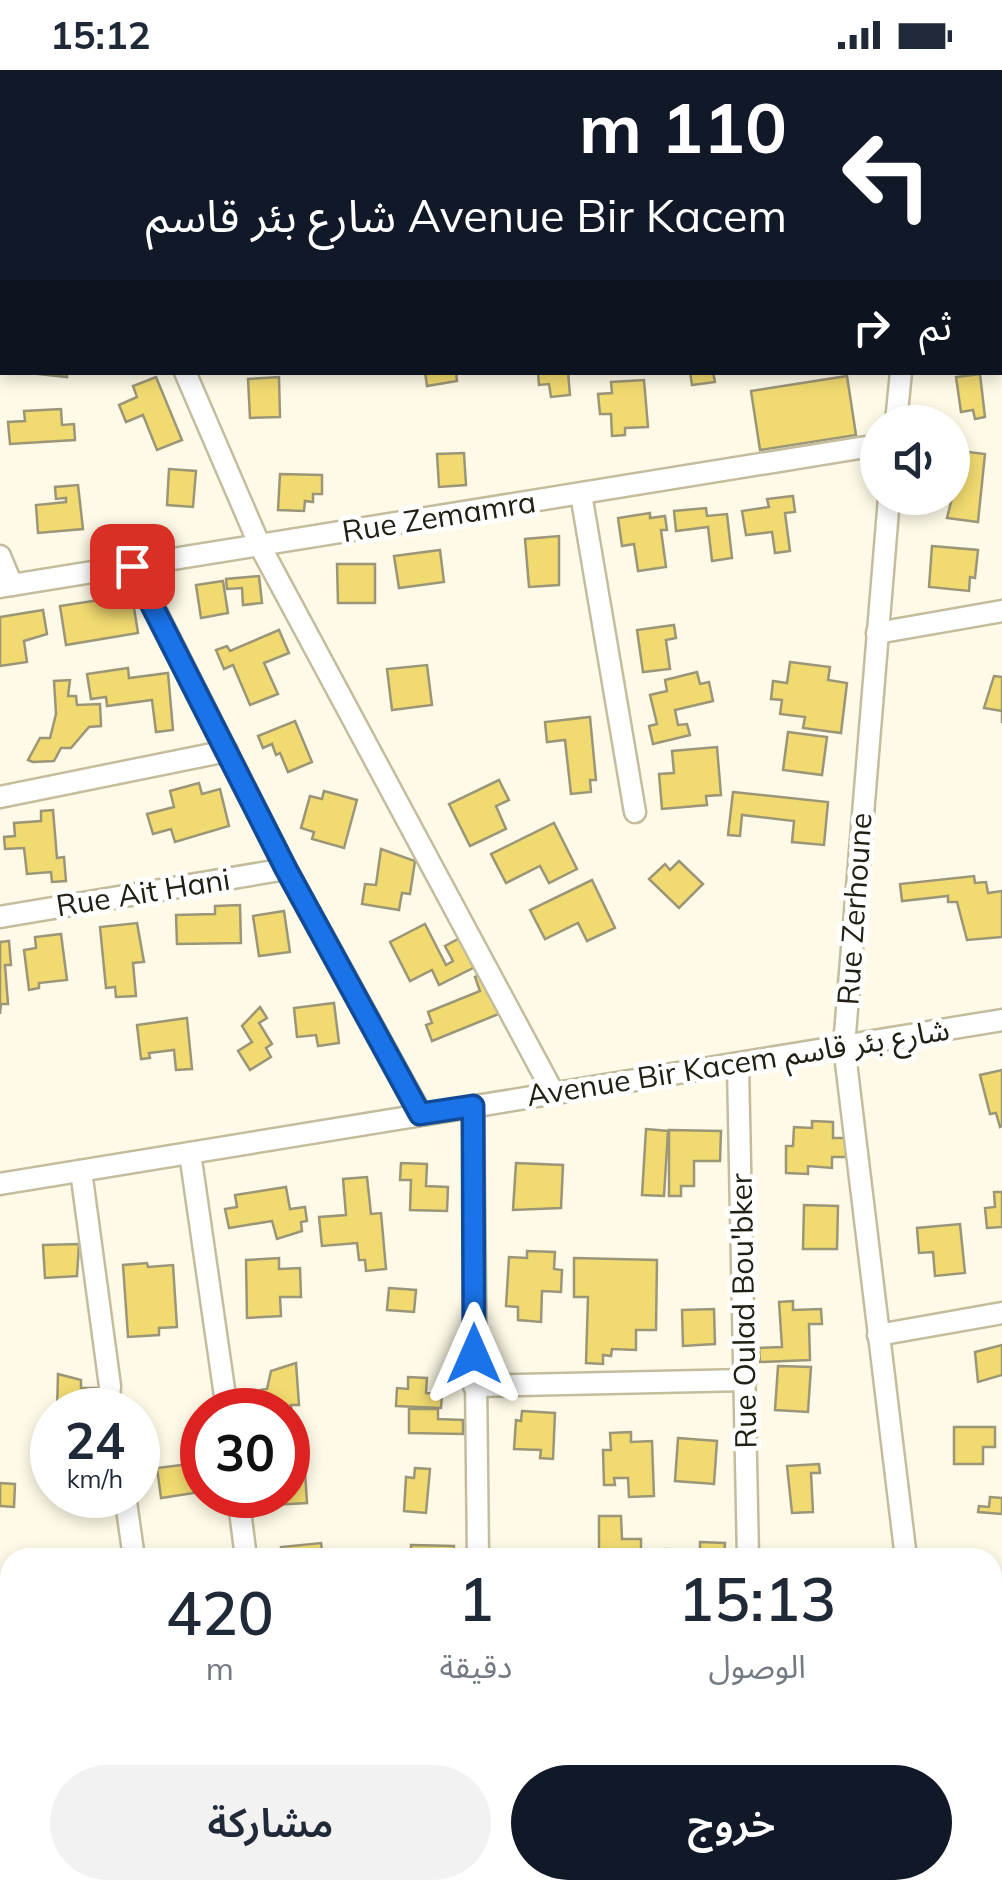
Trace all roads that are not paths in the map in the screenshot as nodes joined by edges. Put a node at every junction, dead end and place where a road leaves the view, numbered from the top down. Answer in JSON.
{"nodes":[{"id":1,"x":186,"y":375,"type":"edge"},
{"id":2,"x":901,"y":375,"type":"edge"},
{"id":3,"x":898,"y":405,"type":"edge"},
{"id":4,"x":860,"y":449,"type":"edge"},
{"id":5,"x":582,"y":494,"type":"junction"},
{"id":6,"x":887,"y":515,"type":"edge"},
{"id":7,"x":260,"y":546,"type":"junction"},
{"id":8,"x":0,"y":556,"type":"edge"},
{"id":9,"x":132,"y":566,"type":"junction"},
{"id":10,"x":6,"y":586,"type":"edge"},
{"id":11,"x":1002,"y":611,"type":"edge"},
{"id":12,"x":877,"y":633,"type":"junction"},
{"id":13,"x":227,"y":751,"type":"junction"},
{"id":14,"x":0,"y":797,"type":"edge"},
{"id":15,"x":635,"y":812,"type":"dead end"},
{"id":16,"x":286,"y":869,"type":"junction"},
{"id":17,"x":0,"y":917,"type":"edge"},
{"id":18,"x":1002,"y":1020,"type":"edge"},
{"id":19,"x":844,"y":1046,"type":"junction"},
{"id":20,"x":738,"y":1066,"type":"junction"},
{"id":21,"x":553,"y":1092,"type":"junction"},
{"id":22,"x":473,"y":1106,"type":"junction"},
{"id":23,"x":420,"y":1114,"type":"junction"},
{"id":24,"x":190,"y":1152,"type":"junction"},
{"id":25,"x":81,"y":1170,"type":"junction"},
{"id":26,"x":0,"y":1184,"type":"edge"},
{"id":27,"x":1002,"y":1313,"type":"edge"},
{"id":28,"x":878,"y":1335,"type":"junction"},
{"id":29,"x":746,"y":1380,"type":"junction"},
{"id":30,"x":474,"y":1386,"type":"junction"},
{"id":31,"x":110,"y":1388,"type":"edge"},
{"id":32,"x":224,"y":1388,"type":"edge"},
{"id":33,"x":128,"y":1518,"type":"edge"},
{"id":34,"x":241,"y":1518,"type":"edge"},
{"id":35,"x":133,"y":1548,"type":"edge"},
{"id":36,"x":245,"y":1548,"type":"edge"},
{"id":37,"x":478,"y":1548,"type":"edge"},
{"id":38,"x":748,"y":1548,"type":"edge"},
{"id":39,"x":905,"y":1548,"type":"edge"}],
"edges":[{"from":1,"to":7,"type":"street"},
{"from":2,"to":3,"type":"street"},
{"from":4,"to":5,"type":"street","name":"Rue Zemamra"},
{"from":5,"to":7,"type":"street","name":"Rue Zemamra"},
{"from":5,"to":15,"type":"street"},
{"from":6,"to":12,"type":"street","name":"Rue Zerhoune"},
{"from":7,"to":9,"type":"street","name":"Rue Zemamra"},
{"from":7,"to":21,"type":"street"},
{"from":8,"to":10,"type":"street"},
{"from":9,"to":10,"type":"street","name":"Rue Zemamra"},
{"from":9,"to":13,"type":"street"},
{"from":11,"to":12,"type":"street"},
{"from":12,"to":19,"type":"street","name":"Rue Zerhoune"},
{"from":13,"to":14,"type":"street"},
{"from":13,"to":16,"type":"street"},
{"from":16,"to":17,"type":"street","name":"Rue Ait Hani"},
{"from":16,"to":23,"type":"street"},
{"from":18,"to":19,"type":"street","name":"Avenue Bir Kacem شارع بئر قاسم"},
{"from":19,"to":20,"type":"street","name":"Avenue Bir Kacem شارع بئر قاسم"},
{"from":19,"to":28,"type":"street","name":"Rue Zerhoune"},
{"from":20,"to":21,"type":"street","name":"Avenue Bir Kacem شارع بئر قاسم"},
{"from":20,"to":29,"type":"street","name":"Rue Oulad Bou'bker"},
{"from":21,"to":22,"type":"street","name":"Avenue Bir Kacem شارع بئر قاسم"},
{"from":22,"to":23,"type":"street","name":"Avenue Bir Kacem شارع بئر قاسم"},
{"from":22,"to":30,"type":"street"},
{"from":23,"to":24,"type":"street","name":"Avenue Bir Kacem شارع بئر قاسم"},
{"from":24,"to":25,"type":"street","name":"Avenue Bir Kacem شارع بئر قاسم"},
{"from":24,"to":32,"type":"street"},
{"from":25,"to":26,"type":"street","name":"Avenue Bir Kacem شارع بئر قاسم"},
{"from":25,"to":31,"type":"street"},
{"from":27,"to":28,"type":"street"},
{"from":28,"to":39,"type":"street","name":"Rue Zerhoune"},
{"from":29,"to":30,"type":"street"},
{"from":29,"to":38,"type":"street","name":"Rue Oulad Bou'bker"},
{"from":30,"to":37,"type":"street"},
{"from":33,"to":35,"type":"street"},
{"from":34,"to":36,"type":"street"}]}
